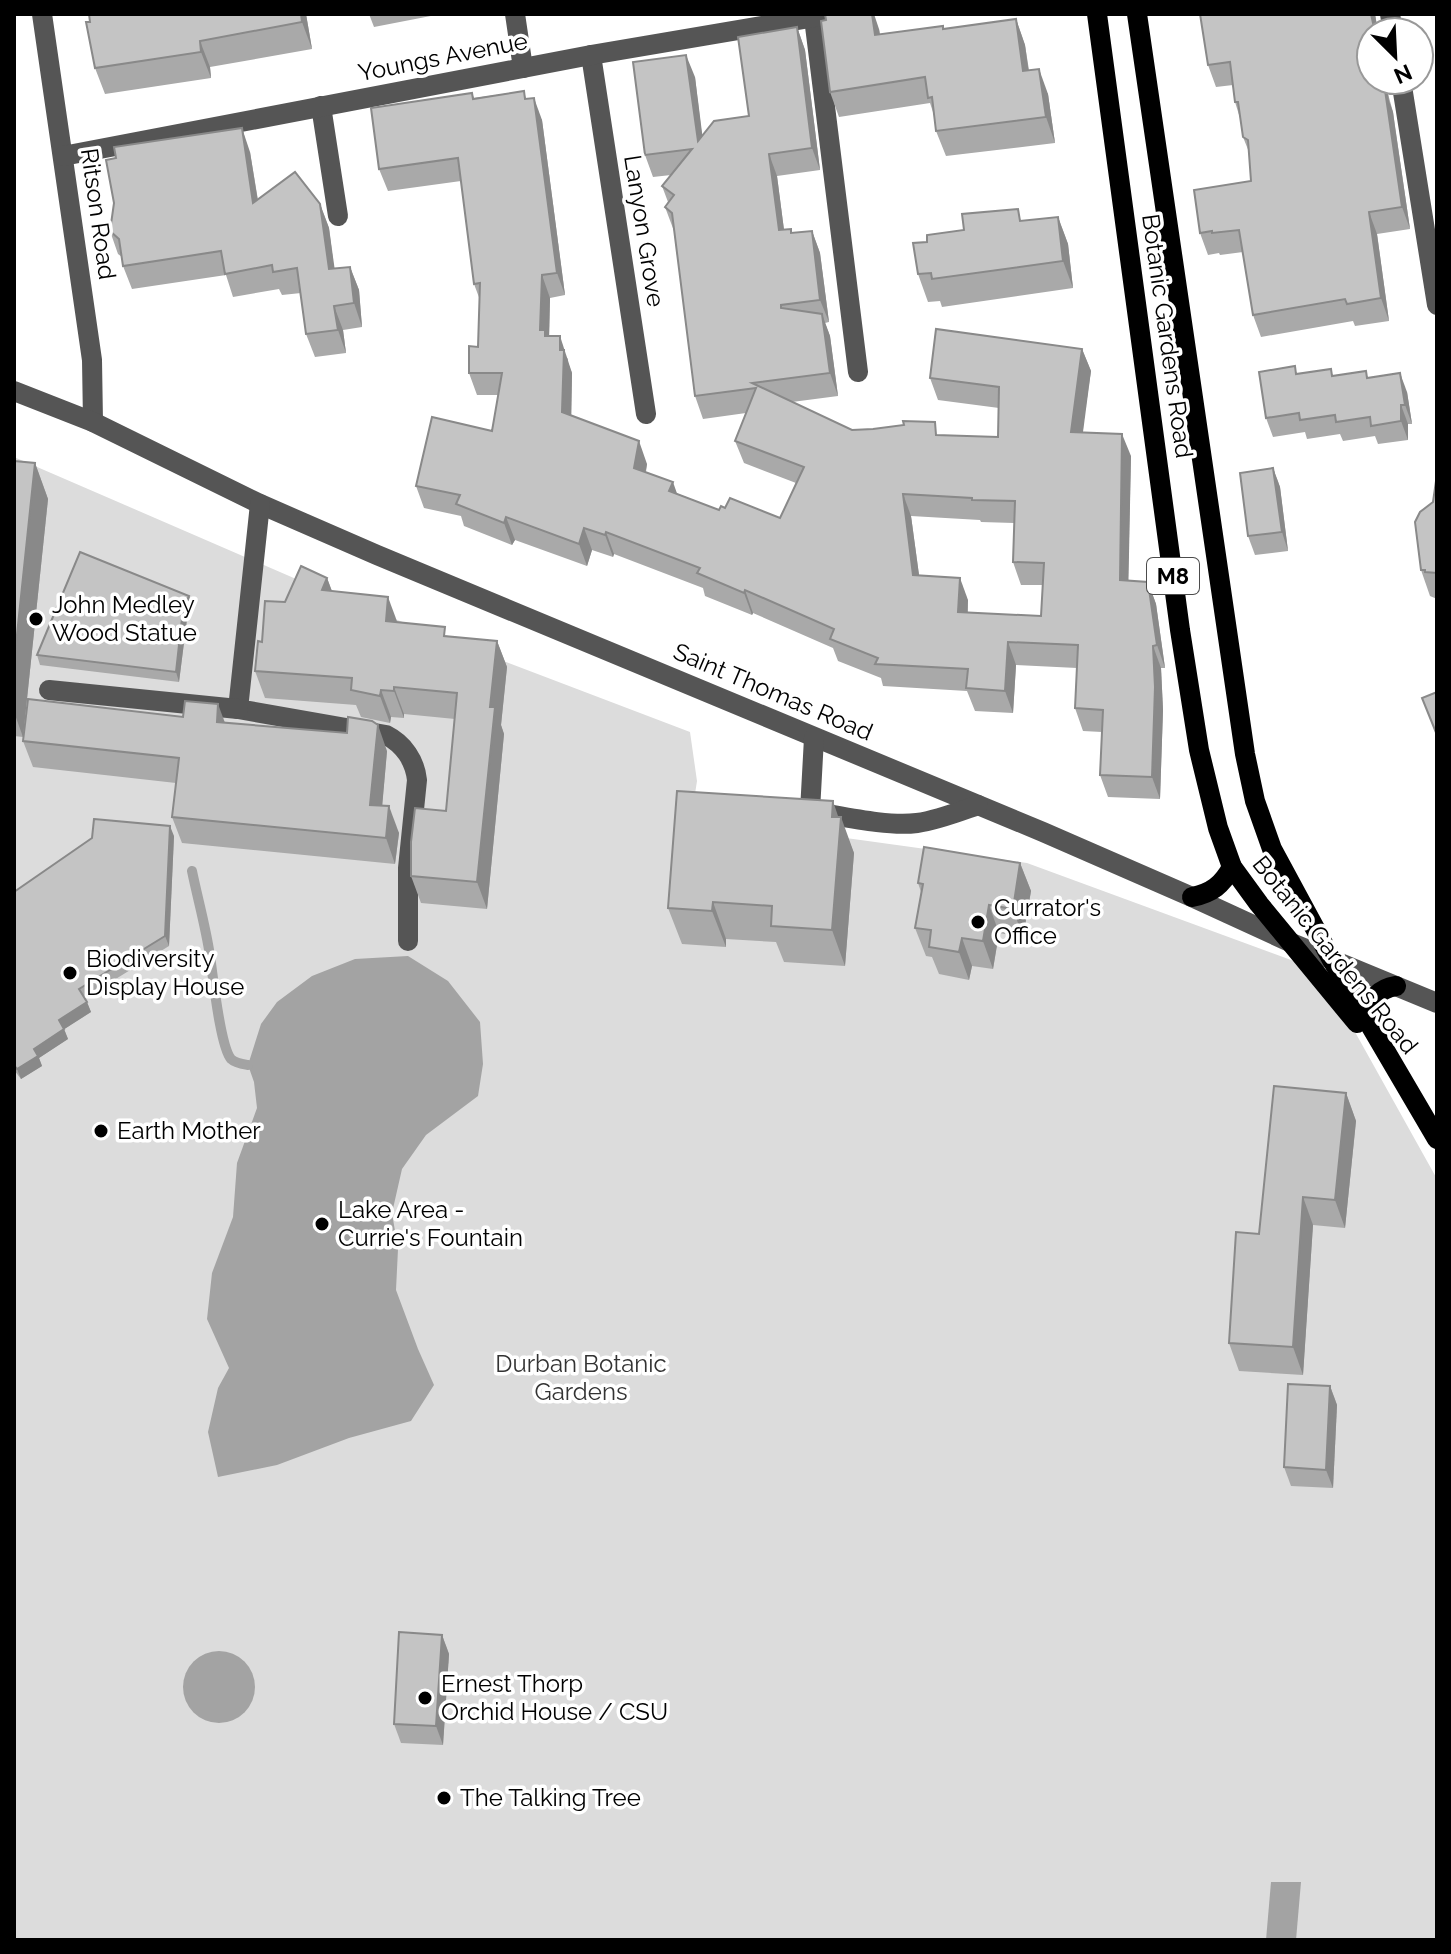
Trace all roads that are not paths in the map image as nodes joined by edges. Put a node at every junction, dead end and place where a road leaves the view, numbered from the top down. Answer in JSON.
{"nodes":[{"id":1,"x":42,"y":14,"type":"edge"},
{"id":2,"x":515,"y":14,"type":"edge"},
{"id":3,"x":1097,"y":14,"type":"edge"},
{"id":4,"x":1137,"y":14,"type":"edge"},
{"id":5,"x":823,"y":16,"type":"edge"},
{"id":6,"x":591,"y":55,"type":"junction"},
{"id":7,"x":523,"y":68,"type":"junction"},
{"id":8,"x":1404,"y":96,"type":"edge"},
{"id":9,"x":321,"y":106,"type":"junction"},
{"id":10,"x":63,"y":156,"type":"junction"},
{"id":11,"x":338,"y":216,"type":"dead end"},
{"id":12,"x":1437,"y":305,"type":"edge"},
{"id":13,"x":858,"y":372,"type":"dead end"},
{"id":14,"x":14,"y":391,"type":"edge"},
{"id":15,"x":646,"y":414,"type":"dead end"},
{"id":16,"x":93,"y":422,"type":"junction"},
{"id":17,"x":260,"y":504,"type":"junction"},
{"id":18,"x":49,"y":690,"type":"dead end"},
{"id":19,"x":238,"y":709,"type":"junction"},
{"id":20,"x":814,"y":738,"type":"junction"},
{"id":21,"x":978,"y":805,"type":"junction"},
{"id":22,"x":786,"y":809,"type":"edge"},
{"id":23,"x":810,"y":811,"type":"junction"},
{"id":24,"x":1232,"y":867,"type":"junction"},
{"id":25,"x":1192,"y":897,"type":"junction"},
{"id":26,"x":1311,"y":922,"type":"junction"},
{"id":27,"x":408,"y":941,"type":"dead end"},
{"id":28,"x":1294,"y":944,"type":"junction"},
{"id":29,"x":1332,"y":960,"type":"junction"},
{"id":30,"x":1326,"y":984,"type":"junction"},
{"id":31,"x":1396,"y":986,"type":"junction"},
{"id":32,"x":1437,"y":1003,"type":"edge"},
{"id":33,"x":1366,"y":1019,"type":"junction"},
{"id":34,"x":1399,"y":1077,"type":"junction"},
{"id":35,"x":1437,"y":1139,"type":"edge"}],
"edges":[{"from":1,"to":10,"type":"street","name":"Ritson Road"},
{"from":2,"to":7,"type":"street"},
{"from":3,"to":24,"type":"main road","name":"Botanic Gardens Road","number":"M8"},
{"from":4,"to":26,"type":"main road","name":"Botanic Gardens Road","number":"M8"},
{"from":5,"to":6,"type":"street","name":"Youngs Avenue"},
{"from":5,"to":13,"type":"street"},
{"from":6,"to":7,"type":"street","name":"Youngs Avenue"},
{"from":6,"to":15,"type":"street","name":"Lanyon Grove"},
{"from":7,"to":9,"type":"street","name":"Youngs Avenue"},
{"from":8,"to":12,"type":"street"},
{"from":9,"to":10,"type":"street","name":"Youngs Avenue"},
{"from":9,"to":11,"type":"street"},
{"from":10,"to":16,"type":"street","name":"Ritson Road"},
{"from":14,"to":16,"type":"street","name":"Saint Thomas Road"},
{"from":16,"to":17,"type":"street","name":"Saint Thomas Road"},
{"from":17,"to":19,"type":"street"},
{"from":17,"to":20,"type":"street","name":"Saint Thomas Road"},
{"from":18,"to":19,"type":"street"},
{"from":19,"to":27,"type":"street"},
{"from":20,"to":21,"type":"street","name":"Saint Thomas Road"},
{"from":20,"to":23,"type":"street"},
{"from":21,"to":23,"type":"street"},
{"from":21,"to":25,"type":"street","name":"Saint Thomas Road"},
{"from":22,"to":23,"type":"street"},
{"from":24,"to":25,"type":"main road"},
{"from":24,"to":28,"type":"main road","name":"Botanic Gardens Road","number":"M8"},
{"from":25,"to":28,"type":"street","name":"Saint Thomas Road"},
{"from":26,"to":28,"type":"main road"},
{"from":26,"to":29,"type":"main road","name":"Botanic Gardens Road","number":"M8"},
{"from":28,"to":29,"type":"street","name":"Saint Thomas Road"},
{"from":28,"to":30,"type":"main road","name":"Botanic Gardens Road","number":"M8"},
{"from":29,"to":30,"type":"main road"},
{"from":29,"to":31,"type":"street","name":"Saint Thomas Road"},
{"from":29,"to":33,"type":"main road","name":"Botanic Gardens Road","number":"M8"},
{"from":30,"to":34,"type":"main road","name":"Botanic Gardens Road","number":"M8"},
{"from":31,"to":32,"type":"street","name":"Saint Thomas Road"},
{"from":31,"to":33,"type":"main road"},
{"from":33,"to":34,"type":"main road","name":"Botanic Gardens Road","number":"M8"},
{"from":34,"to":35,"type":"main road","number":"M8"}]}
